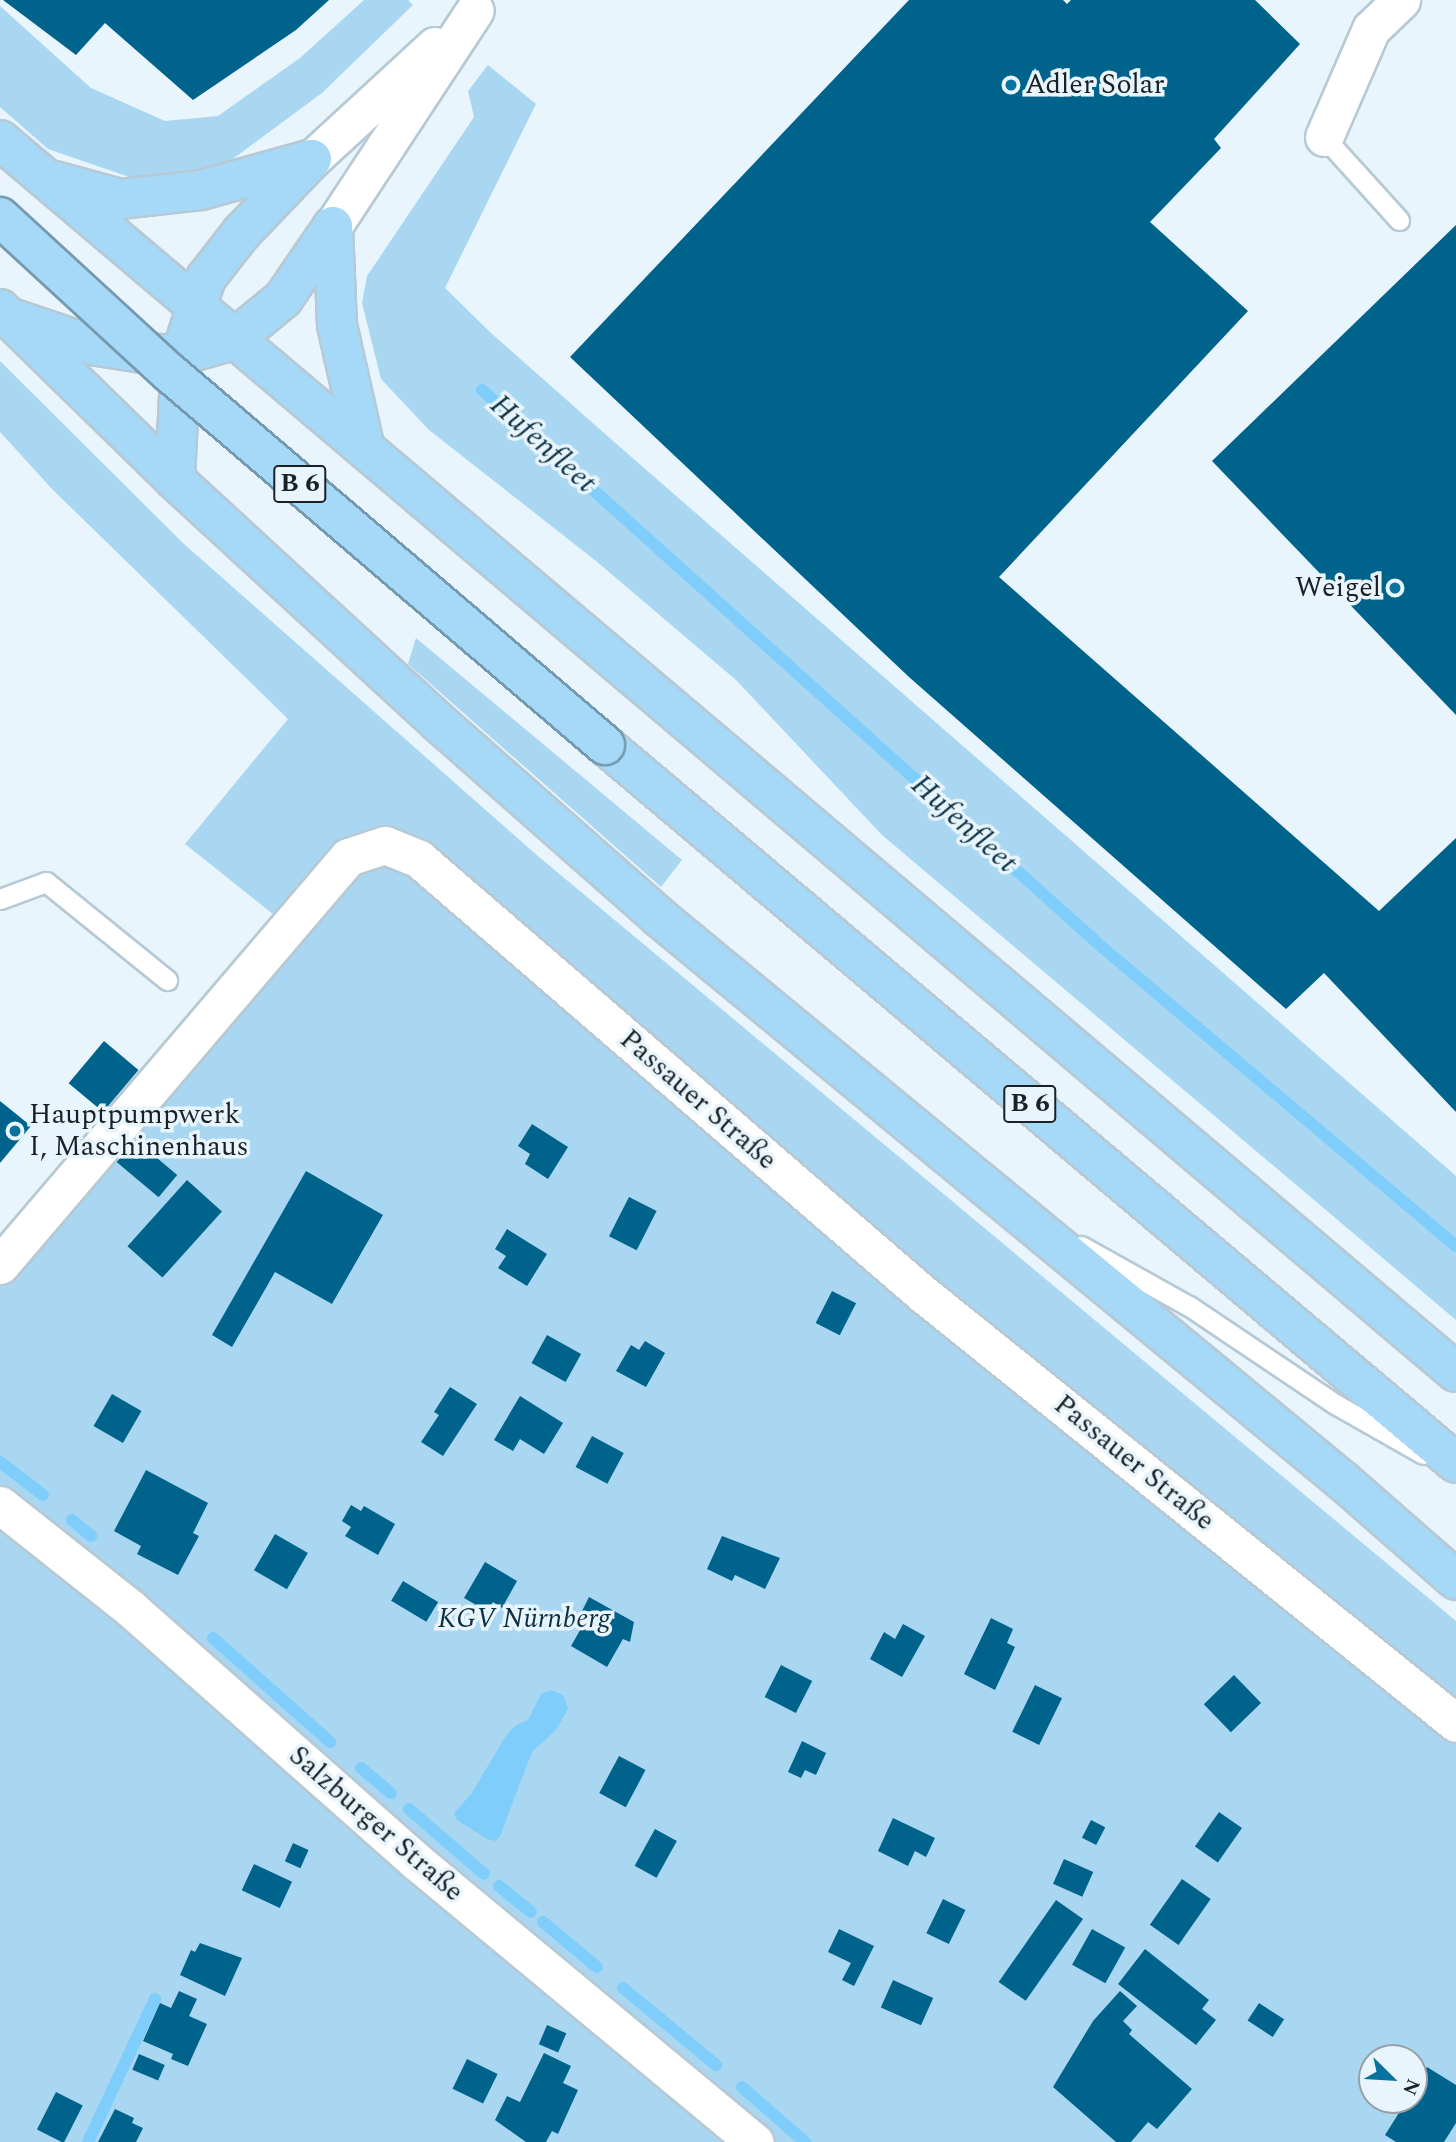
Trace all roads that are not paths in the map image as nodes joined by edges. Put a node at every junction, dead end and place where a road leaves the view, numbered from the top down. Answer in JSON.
{"nodes":[{"id":1,"x":1401,"y":0,"type":"edge"},
{"id":2,"x":480,"y":5,"type":"edge"},
{"id":3,"x":1324,"y":137,"type":"joint"},
{"id":4,"x":0,"y":140,"type":"edge"},
{"id":5,"x":312,"y":159,"type":"junction"},
{"id":6,"x":45,"y":178,"type":"junction"},
{"id":7,"x":0,"y":216,"type":"edge"},
{"id":8,"x":1399,"y":220,"type":"dead end"},
{"id":9,"x":333,"y":226,"type":"junction"},
{"id":10,"x":196,"y":308,"type":"junction"},
{"id":11,"x":3,"y":312,"type":"edge"},
{"id":12,"x":233,"y":340,"type":"junction"},
{"id":13,"x":181,"y":355,"type":"junction"},
{"id":14,"x":365,"y":449,"type":"junction"},
{"id":15,"x":175,"y":480,"type":"junction"},
{"id":16,"x":0,"y":899,"type":"edge"},
{"id":17,"x":167,"y":980,"type":"dead end"},
{"id":18,"x":1004,"y":1203,"type":"junction"},
{"id":19,"x":0,"y":1265,"type":"edge"},
{"id":20,"x":1456,"y":1372,"type":"edge"},
{"id":21,"x":1456,"y":1463,"type":"edge"},
{"id":22,"x":1456,"y":1473,"type":"edge"},
{"id":23,"x":0,"y":1505,"type":"edge"},
{"id":24,"x":1456,"y":1580,"type":"edge"},
{"id":25,"x":1456,"y":1723,"type":"edge"},
{"id":26,"x":755,"y":2142,"type":"edge"}],
"edges":[{"from":1,"to":3,"type":"street"},
{"from":2,"to":5,"type":"street"},
{"from":2,"to":9,"type":"street"},
{"from":3,"to":8,"type":"lane"},
{"from":4,"to":6,"type":"highway","number":"B 6"},
{"from":5,"to":6,"type":"highway","number":"B 6"},
{"from":5,"to":10,"type":"highway"},
{"from":6,"to":10,"type":"highway","number":"B 6"},
{"from":7,"to":21,"type":"highway","number":"B 6","bridge":true},
{"from":9,"to":12,"type":"highway"},
{"from":9,"to":14,"type":"highway","number":"B 6"},
{"from":10,"to":12,"type":"highway","number":"B 6"},
{"from":10,"to":13,"type":"highway"},
{"from":11,"to":13,"type":"highway"},
{"from":11,"to":15,"type":"highway"},
{"from":12,"to":13,"type":"highway"},
{"from":12,"to":14,"type":"highway","number":"B 6"},
{"from":13,"to":15,"type":"highway"},
{"from":14,"to":20,"type":"highway","number":"B 6"},
{"from":15,"to":18,"type":"highway"},
{"from":16,"to":17,"type":"lane"},
{"from":18,"to":22,"type":"lane"},
{"from":18,"to":24,"type":"highway"},
{"from":19,"to":25,"type":"street","name":"Passauer Straße"},
{"from":23,"to":26,"type":"street","name":"Salzburger Straße"}]}
